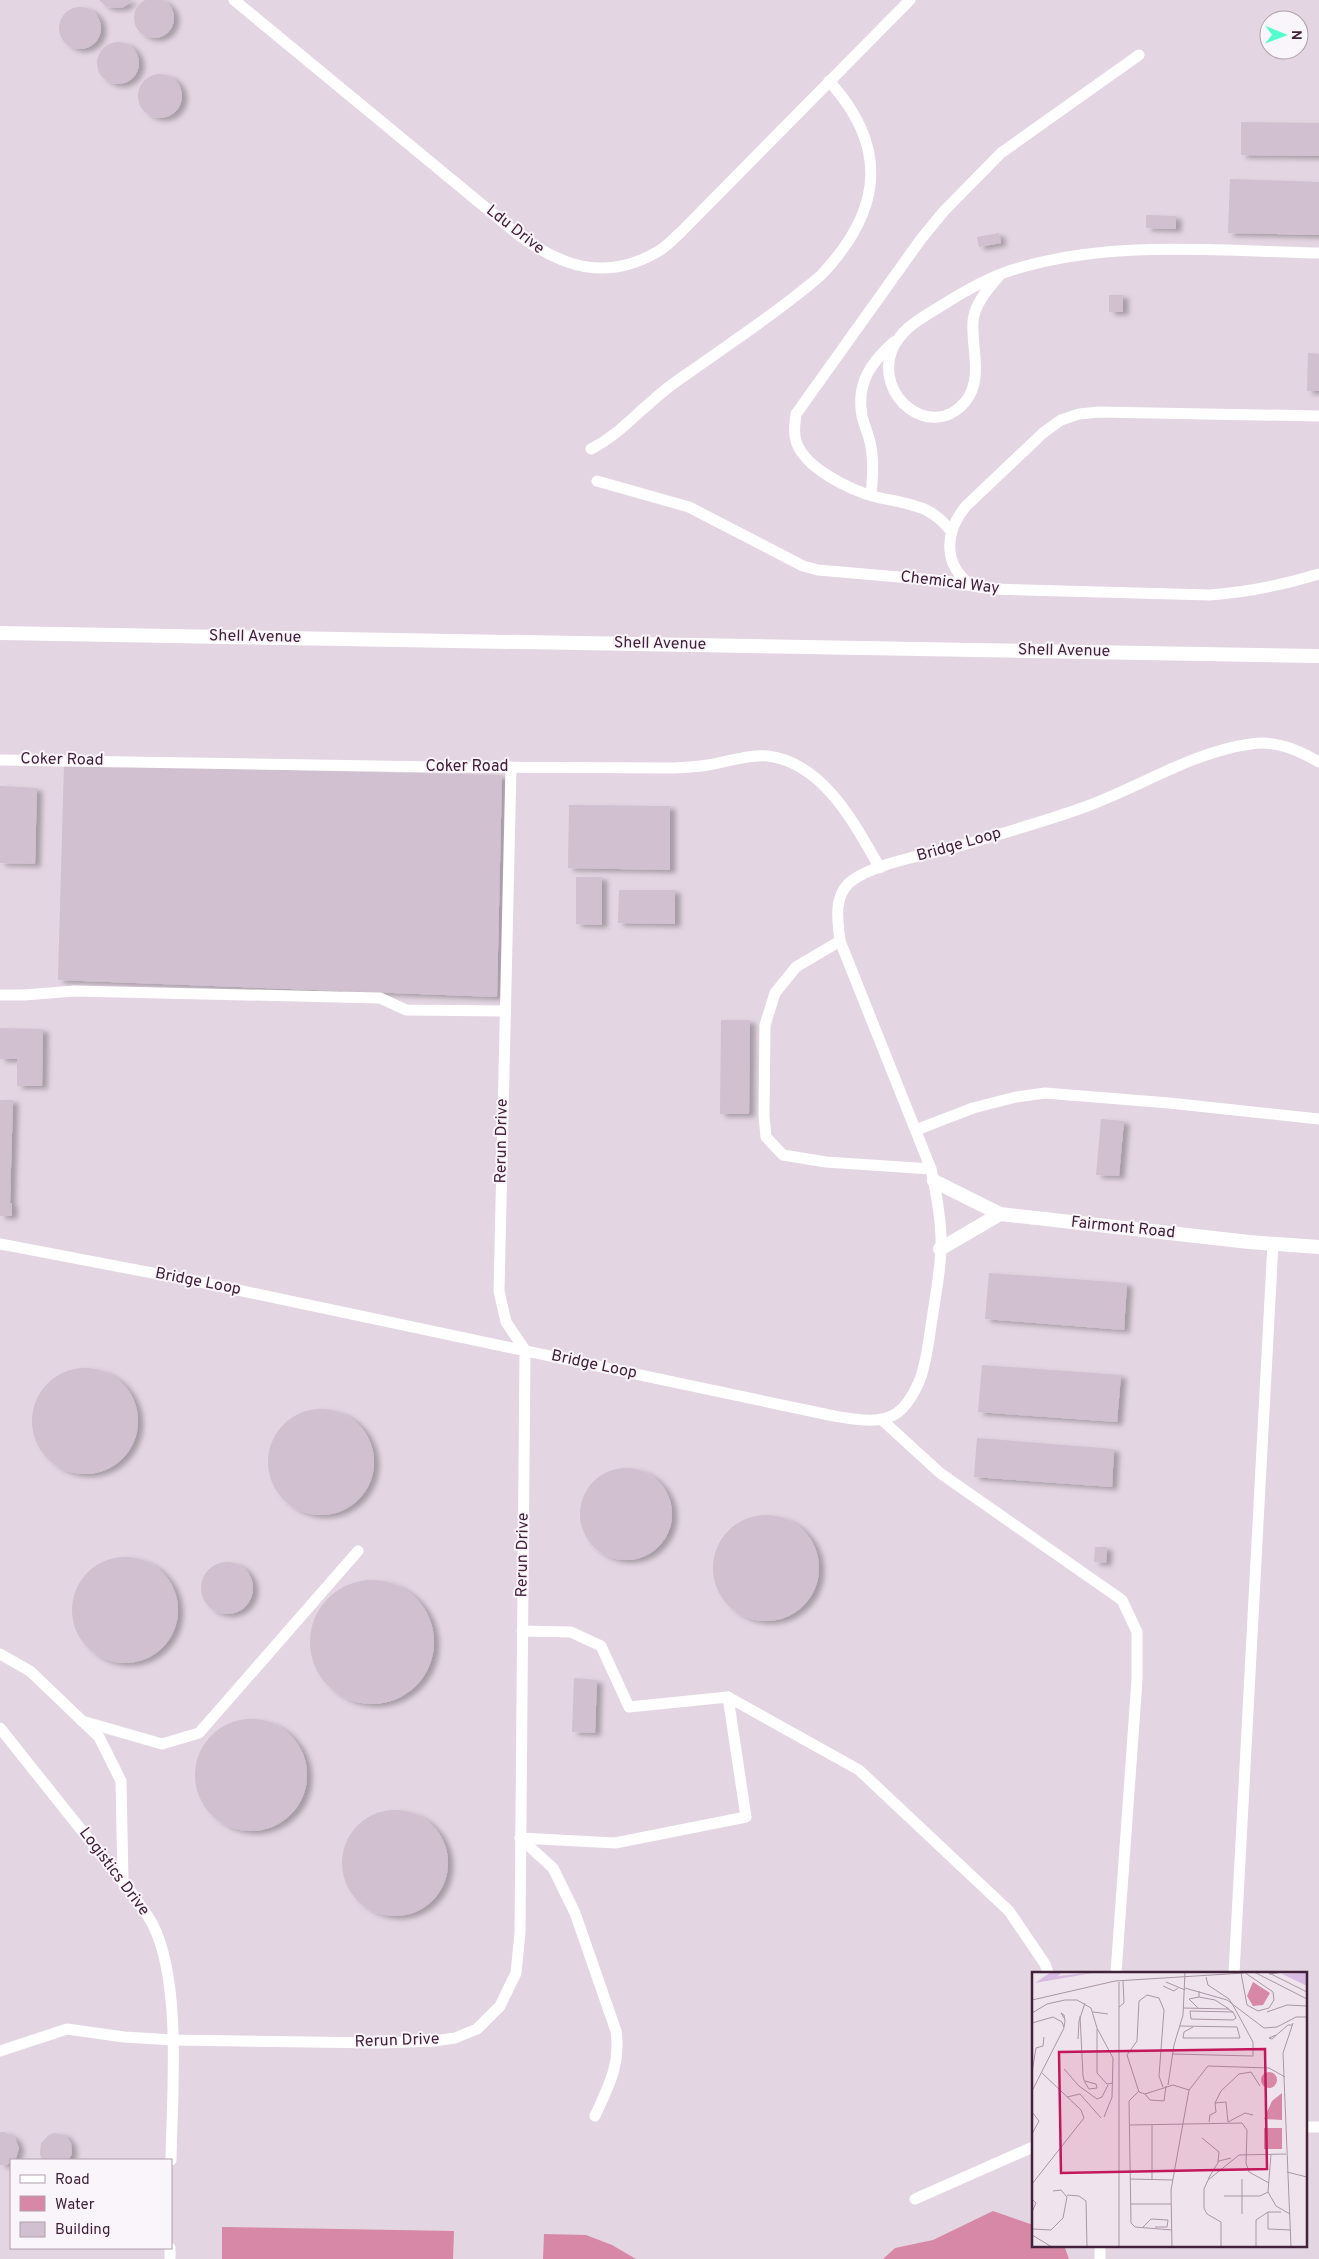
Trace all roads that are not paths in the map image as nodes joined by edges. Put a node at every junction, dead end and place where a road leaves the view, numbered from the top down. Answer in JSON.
{"nodes":[{"id":1,"x":234,"y":0,"type":"edge"},
{"id":2,"x":910,"y":0,"type":"edge"},
{"id":3,"x":1139,"y":55,"type":"dead end"},
{"id":4,"x":829,"y":80,"type":"junction"},
{"id":5,"x":1319,"y":253,"type":"edge"},
{"id":6,"x":999,"y":276,"type":"junction"},
{"id":7,"x":896,"y":341,"type":"junction"},
{"id":8,"x":1319,"y":416,"type":"edge"},
{"id":9,"x":592,"y":449,"type":"dead end"},
{"id":10,"x":597,"y":481,"type":"dead end"},
{"id":11,"x":872,"y":495,"type":"junction"},
{"id":12,"x":951,"y":531,"type":"junction"},
{"id":13,"x":1319,"y":574,"type":"edge"},
{"id":14,"x":972,"y":586,"type":"junction"},
{"id":15,"x":0,"y":633,"type":"edge"},
{"id":16,"x":1319,"y":656,"type":"edge"},
{"id":17,"x":0,"y":760,"type":"edge"},
{"id":18,"x":1319,"y":762,"type":"edge"},
{"id":19,"x":511,"y":767,"type":"junction"},
{"id":20,"x":880,"y":868,"type":"junction"},
{"id":21,"x":840,"y":941,"type":"junction"},
{"id":22,"x":0,"y":995,"type":"edge"},
{"id":23,"x":504,"y":1011,"type":"junction"},
{"id":24,"x":1319,"y":1119,"type":"edge"},
{"id":25,"x":916,"y":1130,"type":"junction"},
{"id":26,"x":932,"y":1175,"type":"junction"},
{"id":27,"x":1000,"y":1214,"type":"junction"},
{"id":28,"x":1273,"y":1243,"type":"junction"},
{"id":29,"x":0,"y":1244,"type":"edge"},
{"id":30,"x":1319,"y":1247,"type":"edge"},
{"id":31,"x":940,"y":1250,"type":"junction"},
{"id":32,"x":525,"y":1350,"type":"junction"},
{"id":33,"x":881,"y":1419,"type":"junction"},
{"id":34,"x":358,"y":1551,"type":"dead end"},
{"id":35,"x":522,"y":1631,"type":"junction"},
{"id":36,"x":0,"y":1654,"type":"edge"},
{"id":37,"x":728,"y":1697,"type":"junction"},
{"id":38,"x":82,"y":1721,"type":"junction"},
{"id":39,"x":0,"y":1728,"type":"edge"},
{"id":40,"x":520,"y":1838,"type":"junction"},
{"id":41,"x":122,"y":1881,"type":"junction"},
{"id":42,"x":1048,"y":1972,"type":"edge"},
{"id":43,"x":1116,"y":1972,"type":"edge"},
{"id":44,"x":1234,"y":1972,"type":"edge"},
{"id":45,"x":173,"y":2040,"type":"junction"},
{"id":46,"x":0,"y":2051,"type":"edge"},
{"id":47,"x":595,"y":2116,"type":"dead end"},
{"id":48,"x":1306,"y":2127,"type":"edge"},
{"id":49,"x":1319,"y":2127,"type":"edge"},
{"id":50,"x":1032,"y":2147,"type":"edge"},
{"id":51,"x":171,"y":2159,"type":"edge"},
{"id":52,"x":915,"y":2200,"type":"dead end"},
{"id":53,"x":1100,"y":2246,"type":"edge"},
{"id":54,"x":1100,"y":2259,"type":"edge"}],
"edges":[{"from":1,"to":4,"type":"lane","name":"Ldu Drive"},
{"from":2,"to":4,"type":"lane","name":"Ldu Drive"},
{"from":3,"to":11,"type":"lane"},
{"from":4,"to":9,"type":"lane"},
{"from":5,"to":6,"type":"lane"},
{"from":6,"to":7,"type":"lane"},
{"from":6,"to":7,"type":"lane"},
{"from":7,"to":11,"type":"lane"},
{"from":8,"to":12,"type":"lane"},
{"from":10,"to":14,"type":"lane","name":"Chemical Way"},
{"from":11,"to":12,"type":"lane"},
{"from":12,"to":14,"type":"lane"},
{"from":13,"to":14,"type":"lane","name":"Chemical Way"},
{"from":15,"to":16,"type":"street","name":"Shell Avenue"},
{"from":17,"to":19,"type":"lane","name":"Coker Road"},
{"from":18,"to":20,"type":"lane","name":"Bridge Loop"},
{"from":19,"to":20,"type":"lane","name":"Coker Road"},
{"from":19,"to":23,"type":"lane","name":"Rerun Drive"},
{"from":20,"to":21,"type":"lane","name":"Bridge Loop"},
{"from":21,"to":25,"type":"lane","name":"Bridge Loop"},
{"from":21,"to":26,"type":"lane"},
{"from":22,"to":23,"type":"lane"},
{"from":23,"to":32,"type":"lane","name":"Rerun Drive"},
{"from":24,"to":25,"type":"lane"},
{"from":25,"to":26,"type":"lane","name":"Bridge Loop"},
{"from":26,"to":27,"type":"street","name":"Fairmont Road"},
{"from":26,"to":31,"type":"lane","name":"Bridge Loop"},
{"from":27,"to":28,"type":"street","name":"Fairmont Road"},
{"from":27,"to":31,"type":"street"},
{"from":28,"to":30,"type":"street","name":"Fairmont Road"},
{"from":28,"to":44,"type":"lane"},
{"from":29,"to":32,"type":"lane","name":"Bridge Loop"},
{"from":31,"to":33,"type":"lane","name":"Bridge Loop"},
{"from":32,"to":33,"type":"lane","name":"Bridge Loop"},
{"from":32,"to":35,"type":"lane","name":"Rerun Drive"},
{"from":33,"to":43,"type":"lane"},
{"from":34,"to":38,"type":"lane"},
{"from":35,"to":37,"type":"lane"},
{"from":35,"to":40,"type":"lane","name":"Rerun Drive"},
{"from":36,"to":38,"type":"lane"},
{"from":37,"to":40,"type":"lane"},
{"from":37,"to":42,"type":"lane"},
{"from":38,"to":41,"type":"lane"},
{"from":39,"to":41,"type":"lane","name":"Logistics Drive"},
{"from":40,"to":45,"type":"lane","name":"Rerun Drive"},
{"from":40,"to":47,"type":"lane"},
{"from":41,"to":45,"type":"lane","name":"Logistics Drive"},
{"from":45,"to":46,"type":"lane","name":"Rerun Drive"},
{"from":45,"to":51,"type":"lane","name":"Logistics Drive"},
{"from":48,"to":49,"type":"lane"},
{"from":50,"to":52,"type":"lane"},
{"from":53,"to":54,"type":"lane"}]}
